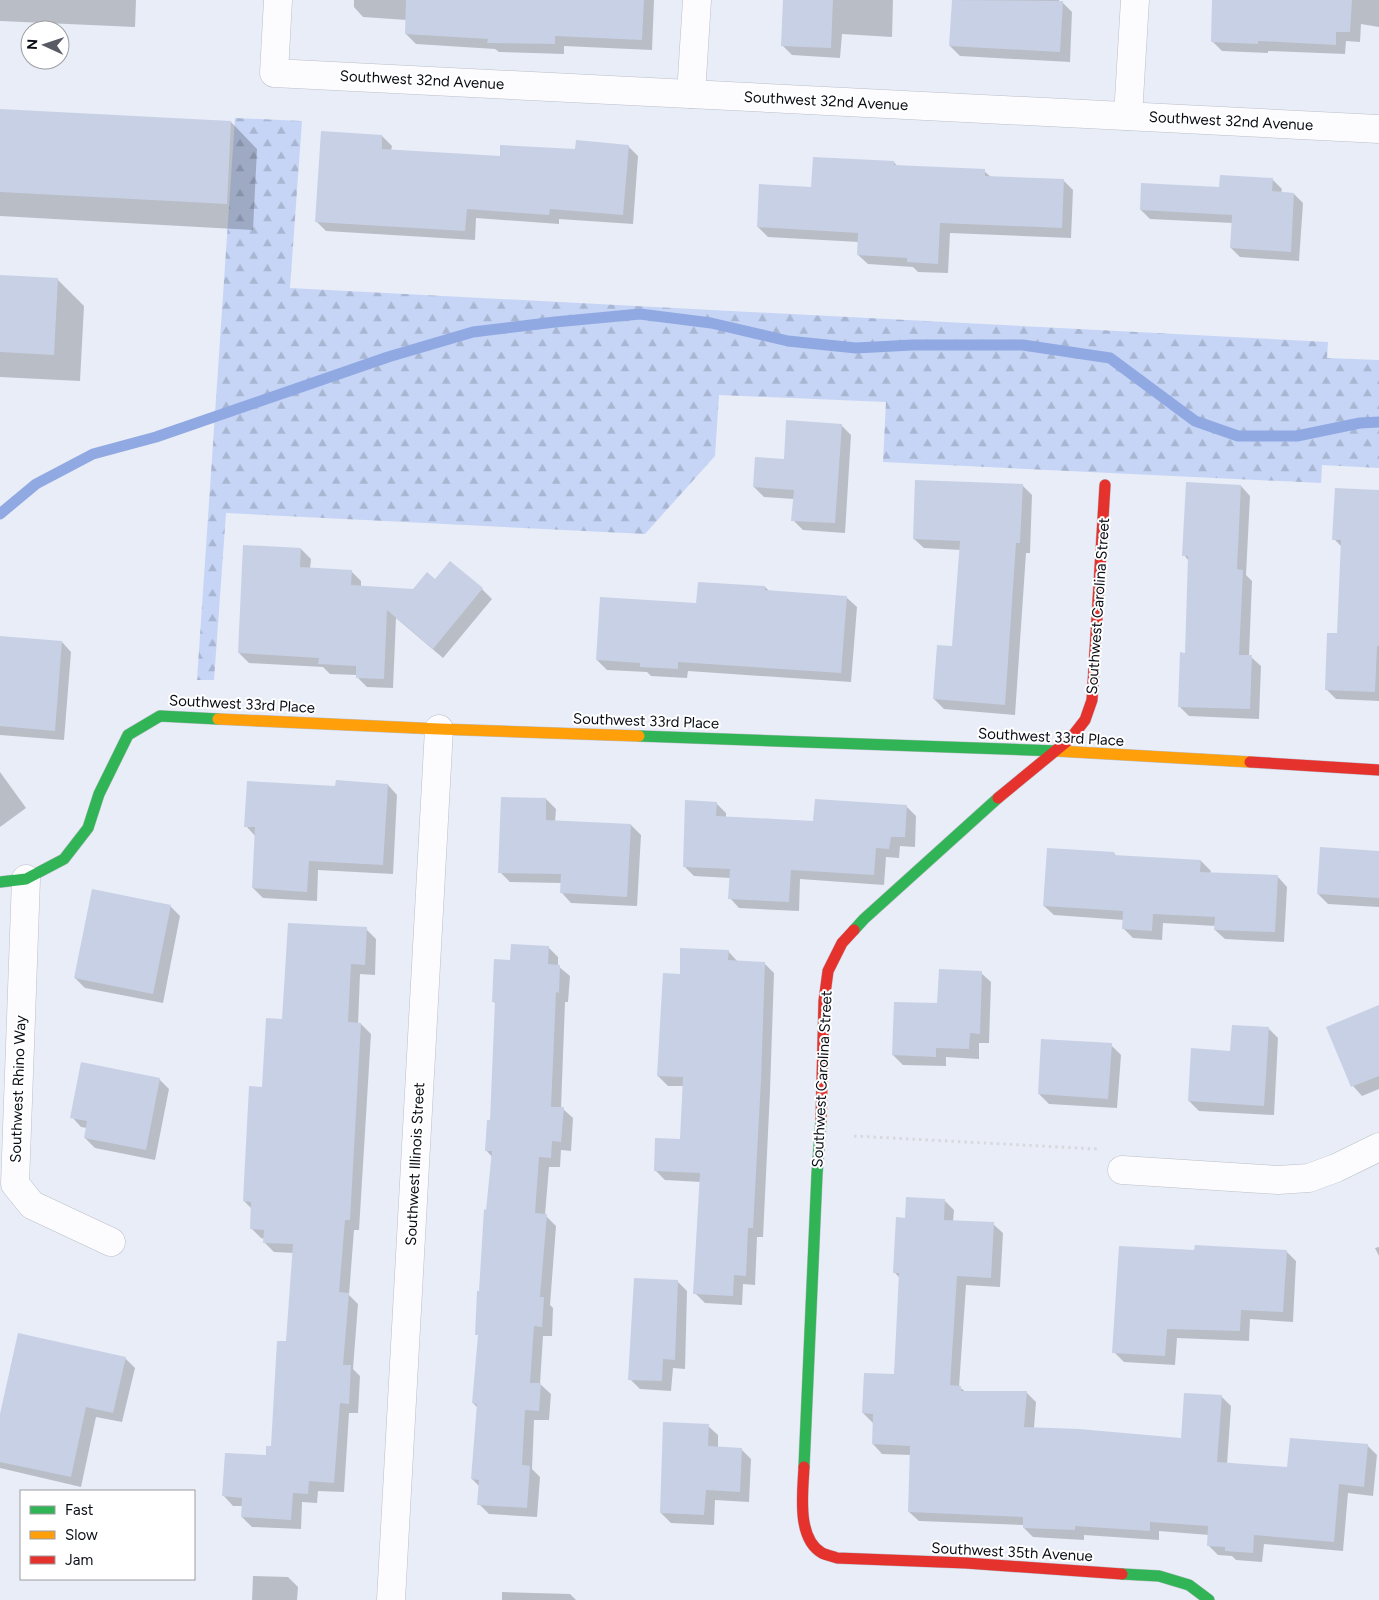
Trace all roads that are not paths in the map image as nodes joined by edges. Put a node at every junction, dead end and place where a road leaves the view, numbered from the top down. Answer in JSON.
{"nodes":[{"id":1,"x":278,"y":0,"type":"edge"},
{"id":2,"x":697,"y":0,"type":"edge"},
{"id":3,"x":1135,"y":0,"type":"edge"},
{"id":4,"x":692,"y":94,"type":"junction"},
{"id":5,"x":1128,"y":116,"type":"junction"},
{"id":6,"x":1379,"y":129,"type":"edge"},
{"id":7,"x":1105,"y":485,"type":"dead end"},
{"id":8,"x":439,"y":729,"type":"junction"},
{"id":9,"x":1055,"y":751,"type":"junction"},
{"id":10,"x":1379,"y":770,"type":"edge"},
{"id":11,"x":13,"y":881,"type":"edge"},
{"id":12,"x":1379,"y":1148,"type":"edge"},
{"id":13,"x":1122,"y":1170,"type":"road end"},
{"id":14,"x":111,"y":1242,"type":"dead end"},
{"id":15,"x":812,"y":1542,"type":"joint"},
{"id":16,"x":391,"y":1600,"type":"edge"},
{"id":17,"x":1209,"y":1600,"type":"edge"}],
"edges":[{"from":1,"to":4,"type":"street","name":"Southwest 32nd Avenue"},
{"from":2,"to":4,"type":"street"},
{"from":3,"to":5,"type":"street"},
{"from":4,"to":5,"type":"street","name":"Southwest 32nd Avenue"},
{"from":5,"to":6,"type":"street","name":"Southwest 32nd Avenue"},
{"from":7,"to":9,"type":"street","name":"Southwest Carolina Street"},
{"from":8,"to":9,"type":"street","name":"Southwest 33rd Place"},
{"from":8,"to":11,"type":"street","name":"Southwest 33rd Place"},
{"from":8,"to":16,"type":"street","name":"Southwest Illinois Street"},
{"from":9,"to":10,"type":"street","name":"Southwest 33rd Place"},
{"from":9,"to":15,"type":"street","name":"Southwest Carolina Street"},
{"from":11,"to":14,"type":"street","name":"Southwest Rhino Way"},
{"from":12,"to":13,"type":"street"},
{"from":15,"to":17,"type":"street","name":"Southwest 35th Avenue"}]}
